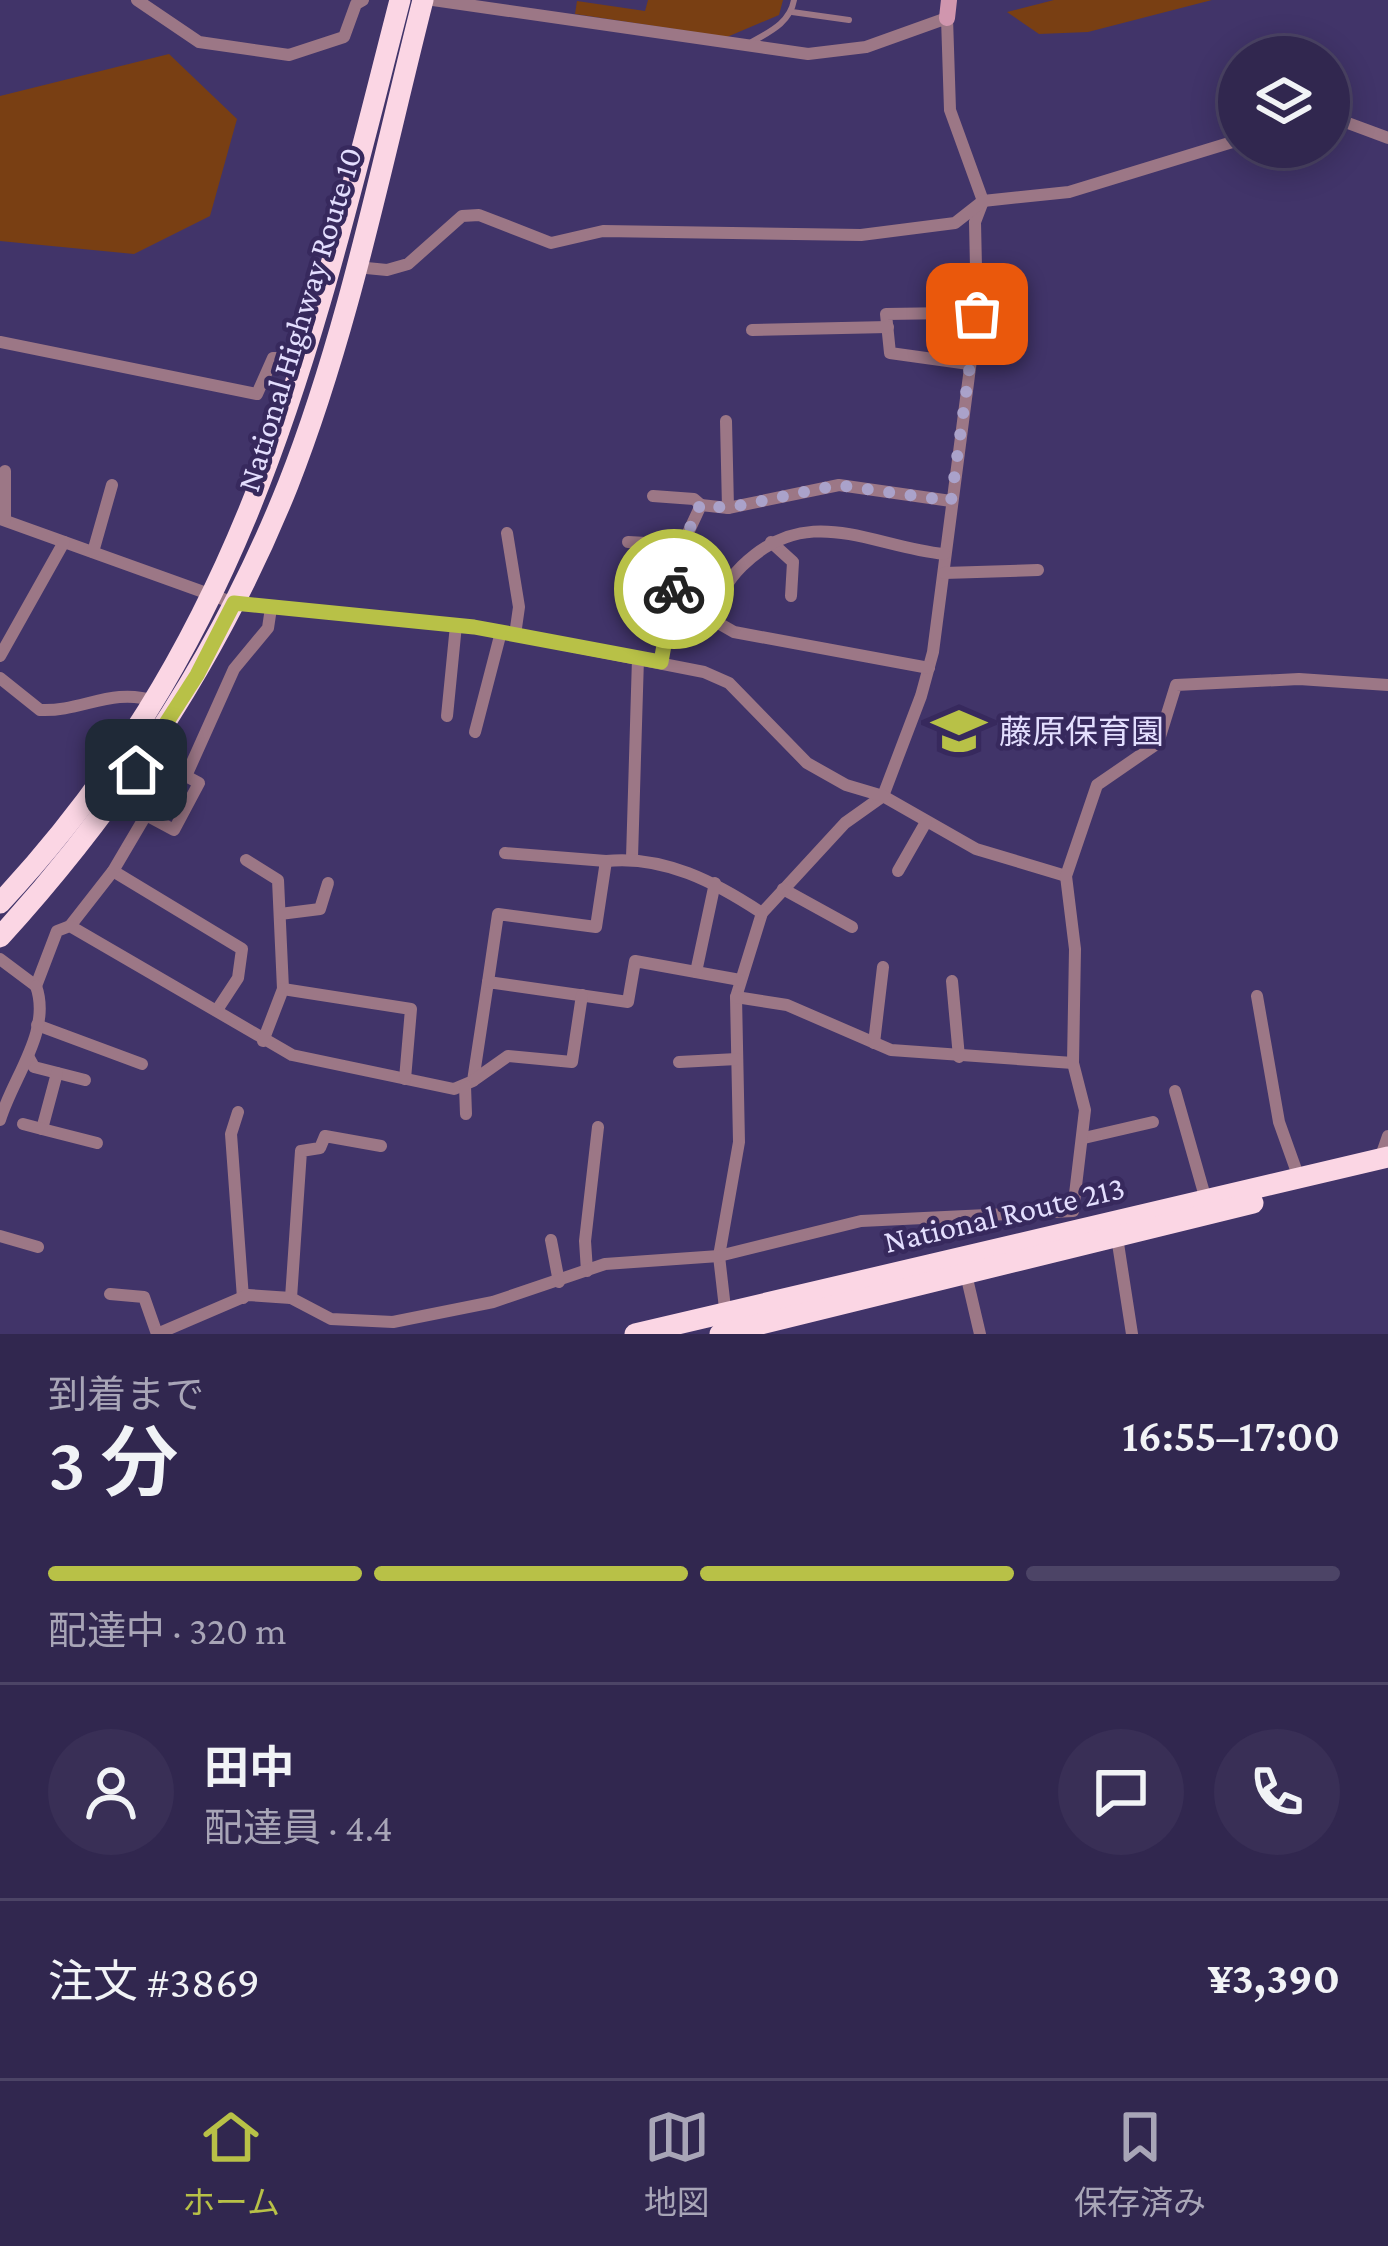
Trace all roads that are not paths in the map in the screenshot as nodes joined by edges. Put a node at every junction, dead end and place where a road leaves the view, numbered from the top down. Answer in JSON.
{"nodes":[{"id":1,"x":137,"y":0,"type":"edge"},
{"id":2,"x":363,"y":0,"type":"edge"},
{"id":3,"x":400,"y":0,"type":"edge"},
{"id":4,"x":423,"y":0,"type":"edge"},
{"id":5,"x":433,"y":0,"type":"edge"},
{"id":6,"x":794,"y":0,"type":"edge"},
{"id":7,"x":948,"y":9,"type":"edge"},
{"id":8,"x":791,"y":12,"type":"junction"},
{"id":9,"x":849,"y":20,"type":"dead end"},
{"id":10,"x":742,"y":48,"type":"junction"},
{"id":11,"x":1350,"y":124,"type":"edge"},
{"id":12,"x":1388,"y":138,"type":"edge"},
{"id":13,"x":1218,"y":146,"type":"edge"},
{"id":14,"x":983,"y":201,"type":"junction"},
{"id":15,"x":354,"y":267,"type":"junction"},
{"id":16,"x":952,"y":313,"type":"dead end"},
{"id":17,"x":887,"y":327,"type":"junction"},
{"id":18,"x":752,"y":330,"type":"dead end"},
{"id":19,"x":0,"y":342,"type":"edge"},
{"id":20,"x":305,"y":358,"type":"junction"},
{"id":21,"x":969,"y":364,"type":"junction"},
{"id":22,"x":726,"y":422,"type":"dead end"},
{"id":23,"x":5,"y":471,"type":"dead end"},
{"id":24,"x":112,"y":485,"type":"dead end"},
{"id":25,"x":653,"y":496,"type":"dead end"},
{"id":26,"x":951,"y":501,"type":"junction"},
{"id":27,"x":700,"y":505,"type":"junction"},
{"id":28,"x":728,"y":508,"type":"junction"},
{"id":29,"x":2,"y":520,"type":"edge"},
{"id":30,"x":508,"y":533,"type":"dead end"},
{"id":31,"x":64,"y":542,"type":"junction"},
{"id":32,"x":628,"y":542,"type":"dead end"},
{"id":33,"x":771,"y":542,"type":"junction"},
{"id":34,"x":682,"y":545,"type":"junction"},
{"id":35,"x":93,"y":553,"type":"junction"},
{"id":36,"x":944,"y":554,"type":"junction"},
{"id":37,"x":1038,"y":570,"type":"dead end"},
{"id":38,"x":944,"y":573,"type":"junction"},
{"id":39,"x":791,"y":596,"type":"dead end"},
{"id":40,"x":225,"y":600,"type":"junction"},
{"id":41,"x":271,"y":608,"type":"junction"},
{"id":42,"x":457,"y":625,"type":"junction"},
{"id":43,"x":508,"y":633,"type":"junction"},
{"id":44,"x":0,"y":656,"type":"edge"},
{"id":45,"x":638,"y":658,"type":"junction"},
{"id":46,"x":661,"y":662,"type":"junction"},
{"id":47,"x":929,"y":668,"type":"junction"},
{"id":48,"x":0,"y":678,"type":"edge"},
{"id":49,"x":1388,"y":685,"type":"edge"},
{"id":50,"x":156,"y":702,"type":"junction"},
{"id":51,"x":446,"y":716,"type":"dead end"},
{"id":52,"x":476,"y":733,"type":"dead end"},
{"id":53,"x":186,"y":776,"type":"junction"},
{"id":54,"x":884,"y":796,"type":"junction"},
{"id":55,"x":146,"y":815,"type":"junction"},
{"id":56,"x":926,"y":821,"type":"junction"},
{"id":57,"x":505,"y":853,"type":"dead end"},
{"id":58,"x":632,"y":858,"type":"junction"},
{"id":59,"x":246,"y":860,"type":"dead end"},
{"id":60,"x":607,"y":861,"type":"junction"},
{"id":61,"x":113,"y":871,"type":"junction"},
{"id":62,"x":898,"y":871,"type":"dead end"},
{"id":63,"x":1066,"y":876,"type":"junction"},
{"id":64,"x":328,"y":883,"type":"dead end"},
{"id":65,"x":716,"y":883,"type":"junction"},
{"id":66,"x":783,"y":889,"type":"junction"},
{"id":67,"x":0,"y":903,"type":"edge"},
{"id":68,"x":762,"y":913,"type":"junction"},
{"id":69,"x":280,"y":914,"type":"junction"},
{"id":70,"x":70,"y":926,"type":"junction"},
{"id":71,"x":852,"y":928,"type":"dead end"},
{"id":72,"x":0,"y":937,"type":"edge"},
{"id":73,"x":0,"y":959,"type":"edge"},
{"id":74,"x":884,"y":967,"type":"dead end"},
{"id":75,"x":696,"y":972,"type":"junction"},
{"id":76,"x":740,"y":980,"type":"junction"},
{"id":77,"x":952,"y":981,"type":"dead end"},
{"id":78,"x":488,"y":982,"type":"junction"},
{"id":79,"x":36,"y":986,"type":"junction"},
{"id":80,"x":284,"y":988,"type":"junction"},
{"id":81,"x":582,"y":995,"type":"junction"},
{"id":82,"x":736,"y":997,"type":"junction"},
{"id":83,"x":1257,"y":997,"type":"dead end"},
{"id":84,"x":217,"y":1010,"type":"junction"},
{"id":85,"x":37,"y":1025,"type":"junction"},
{"id":86,"x":263,"y":1041,"type":"junction"},
{"id":87,"x":874,"y":1043,"type":"junction"},
{"id":88,"x":959,"y":1057,"type":"junction"},
{"id":89,"x":29,"y":1058,"type":"junction"},
{"id":90,"x":737,"y":1059,"type":"junction"},
{"id":91,"x":679,"y":1062,"type":"dead end"},
{"id":92,"x":1072,"y":1063,"type":"junction"},
{"id":93,"x":142,"y":1064,"type":"dead end"},
{"id":94,"x":57,"y":1073,"type":"junction"},
{"id":95,"x":405,"y":1079,"type":"junction"},
{"id":96,"x":85,"y":1080,"type":"dead end"},
{"id":97,"x":469,"y":1084,"type":"junction"},
{"id":98,"x":1175,"y":1091,"type":"dead end"},
{"id":99,"x":238,"y":1112,"type":"dead end"},
{"id":100,"x":466,"y":1114,"type":"dead end"},
{"id":101,"x":0,"y":1120,"type":"edge"},
{"id":102,"x":1153,"y":1122,"type":"dead end"},
{"id":103,"x":22,"y":1124,"type":"dead end"},
{"id":104,"x":598,"y":1127,"type":"dead end"},
{"id":105,"x":42,"y":1129,"type":"junction"},
{"id":106,"x":1388,"y":1136,"type":"edge"},
{"id":107,"x":1084,"y":1138,"type":"junction"},
{"id":108,"x":98,"y":1143,"type":"dead end"},
{"id":109,"x":381,"y":1146,"type":"dead end"},
{"id":110,"x":1385,"y":1162,"type":"edge"},
{"id":111,"x":1299,"y":1178,"type":"junction"},
{"id":112,"x":1206,"y":1200,"type":"junction"},
{"id":113,"x":0,"y":1236,"type":"edge"},
{"id":114,"x":1117,"y":1237,"type":"junction"},
{"id":115,"x":551,"y":1240,"type":"dead end"},
{"id":116,"x":38,"y":1247,"type":"dead end"},
{"id":117,"x":719,"y":1256,"type":"junction"},
{"id":118,"x":964,"y":1266,"type":"junction"},
{"id":119,"x":587,"y":1271,"type":"junction"},
{"id":120,"x":559,"y":1282,"type":"junction"},
{"id":121,"x":110,"y":1294,"type":"dead end"},
{"id":122,"x":243,"y":1298,"type":"junction"},
{"id":123,"x":291,"y":1298,"type":"junction"},
{"id":124,"x":725,"y":1328,"type":"edge"},
{"id":125,"x":157,"y":1334,"type":"edge"},
{"id":126,"x":635,"y":1334,"type":"edge"},
{"id":127,"x":980,"y":1334,"type":"edge"},
{"id":128,"x":1132,"y":1334,"type":"edge"}],
"edges":[{"from":1,"to":2,"type":"street"},
{"from":3,"to":20,"type":"highway","name":"National Highway Route 10"},
{"from":4,"to":15,"type":"highway","name":"National Highway Route 10"},
{"from":5,"to":10,"type":"street"},
{"from":6,"to":8,"type":"lane"},
{"from":7,"to":10,"type":"street"},
{"from":7,"to":14,"type":"street"},
{"from":8,"to":9,"type":"lane"},
{"from":8,"to":10,"type":"lane"},
{"from":11,"to":12,"type":"street"},
{"from":13,"to":14,"type":"street"},
{"from":14,"to":15,"type":"street"},
{"from":14,"to":21,"type":"street"},
{"from":15,"to":40,"type":"highway","name":"National Highway Route 10"},
{"from":16,"to":17,"type":"street"},
{"from":17,"to":18,"type":"street"},
{"from":17,"to":21,"type":"street"},
{"from":19,"to":20,"type":"street"},
{"from":20,"to":40,"type":"highway","name":"National Highway Route 10"},
{"from":21,"to":26,"type":"street"},
{"from":22,"to":28,"type":"street"},
{"from":23,"to":29,"type":"street"},
{"from":24,"to":35,"type":"street"},
{"from":25,"to":27,"type":"street"},
{"from":26,"to":28,"type":"street"},
{"from":26,"to":36,"type":"street"},
{"from":27,"to":28,"type":"street"},
{"from":27,"to":34,"type":"street"},
{"from":29,"to":31,"type":"street"},
{"from":30,"to":43,"type":"street"},
{"from":31,"to":35,"type":"street"},
{"from":31,"to":44,"type":"street"},
{"from":32,"to":34,"type":"street"},
{"from":33,"to":36,"type":"street"},
{"from":33,"to":39,"type":"street"},
{"from":33,"to":47,"type":"street"},
{"from":34,"to":46,"type":"street"},
{"from":35,"to":40,"type":"street"},
{"from":36,"to":38,"type":"street"},
{"from":37,"to":38,"type":"street"},
{"from":38,"to":47,"type":"street"},
{"from":40,"to":41,"type":"street"},
{"from":40,"to":50,"type":"highway","name":"National Highway Route 10"},
{"from":40,"to":72,"type":"highway","name":"National Highway Route 10"},
{"from":41,"to":42,"type":"street"},
{"from":41,"to":53,"type":"street"},
{"from":42,"to":43,"type":"street"},
{"from":42,"to":51,"type":"street"},
{"from":43,"to":45,"type":"street"},
{"from":43,"to":52,"type":"street"},
{"from":45,"to":46,"type":"street"},
{"from":45,"to":58,"type":"street"},
{"from":46,"to":54,"type":"street"},
{"from":47,"to":54,"type":"street"},
{"from":48,"to":50,"type":"street"},
{"from":49,"to":63,"type":"street"},
{"from":50,"to":67,"type":"highway","name":"National Highway Route 10"},
{"from":53,"to":55,"type":"street"},
{"from":53,"to":55,"type":"street"},
{"from":54,"to":56,"type":"street"},
{"from":54,"to":66,"type":"street"},
{"from":55,"to":61,"type":"street"},
{"from":56,"to":62,"type":"street"},
{"from":56,"to":63,"type":"street"},
{"from":57,"to":60,"type":"street"},
{"from":58,"to":60,"type":"street"},
{"from":58,"to":65,"type":"street"},
{"from":59,"to":69,"type":"street"},
{"from":60,"to":78,"type":"street"},
{"from":61,"to":70,"type":"street"},
{"from":61,"to":84,"type":"street"},
{"from":63,"to":92,"type":"street"},
{"from":64,"to":69,"type":"street"},
{"from":65,"to":68,"type":"street"},
{"from":65,"to":75,"type":"street"},
{"from":66,"to":68,"type":"street"},
{"from":66,"to":71,"type":"street"},
{"from":68,"to":76,"type":"street"},
{"from":69,"to":80,"type":"street"},
{"from":70,"to":79,"type":"street"},
{"from":70,"to":84,"type":"street"},
{"from":73,"to":79,"type":"street"},
{"from":74,"to":87,"type":"street"},
{"from":75,"to":76,"type":"street"},
{"from":75,"to":81,"type":"street"},
{"from":76,"to":82,"type":"street"},
{"from":77,"to":88,"type":"street"},
{"from":78,"to":81,"type":"street"},
{"from":78,"to":97,"type":"street"},
{"from":79,"to":85,"type":"street"},
{"from":80,"to":86,"type":"street"},
{"from":80,"to":95,"type":"street"},
{"from":81,"to":97,"type":"street"},
{"from":82,"to":87,"type":"street"},
{"from":82,"to":90,"type":"street"},
{"from":83,"to":111,"type":"street"},
{"from":84,"to":86,"type":"street"},
{"from":85,"to":89,"type":"street"},
{"from":85,"to":93,"type":"street"},
{"from":86,"to":95,"type":"street"},
{"from":87,"to":88,"type":"street"},
{"from":88,"to":92,"type":"street"},
{"from":89,"to":94,"type":"street"},
{"from":89,"to":101,"type":"street"},
{"from":90,"to":91,"type":"street"},
{"from":90,"to":117,"type":"street"},
{"from":92,"to":107,"type":"street"},
{"from":94,"to":96,"type":"street"},
{"from":94,"to":105,"type":"street"},
{"from":95,"to":97,"type":"street"},
{"from":97,"to":100,"type":"street"},
{"from":98,"to":112,"type":"street"},
{"from":99,"to":122,"type":"street"},
{"from":102,"to":107,"type":"street"},
{"from":103,"to":105,"type":"street"},
{"from":104,"to":119,"type":"street"},
{"from":105,"to":108,"type":"street"},
{"from":106,"to":110,"type":"street"},
{"from":107,"to":117,"type":"street"},
{"from":109,"to":123,"type":"street"},
{"from":110,"to":111,"type":"highway","name":"National Route 213"},
{"from":110,"to":114,"type":"highway","name":"National Route 213"},
{"from":111,"to":112,"type":"highway","name":"National Route 213"},
{"from":112,"to":118,"type":"highway","name":"National Route 213"},
{"from":113,"to":116,"type":"street"},
{"from":114,"to":118,"type":"highway","name":"National Route 213"},
{"from":114,"to":128,"type":"street"},
{"from":115,"to":120,"type":"street"},
{"from":117,"to":119,"type":"street"},
{"from":117,"to":124,"type":"street"},
{"from":118,"to":124,"type":"highway","name":"National Route 213"},
{"from":118,"to":127,"type":"street"},
{"from":119,"to":120,"type":"street"},
{"from":120,"to":123,"type":"street"},
{"from":121,"to":125,"type":"street"},
{"from":122,"to":123,"type":"street"},
{"from":122,"to":125,"type":"street"},
{"from":124,"to":126,"type":"highway","name":"National Route 213"}]}
